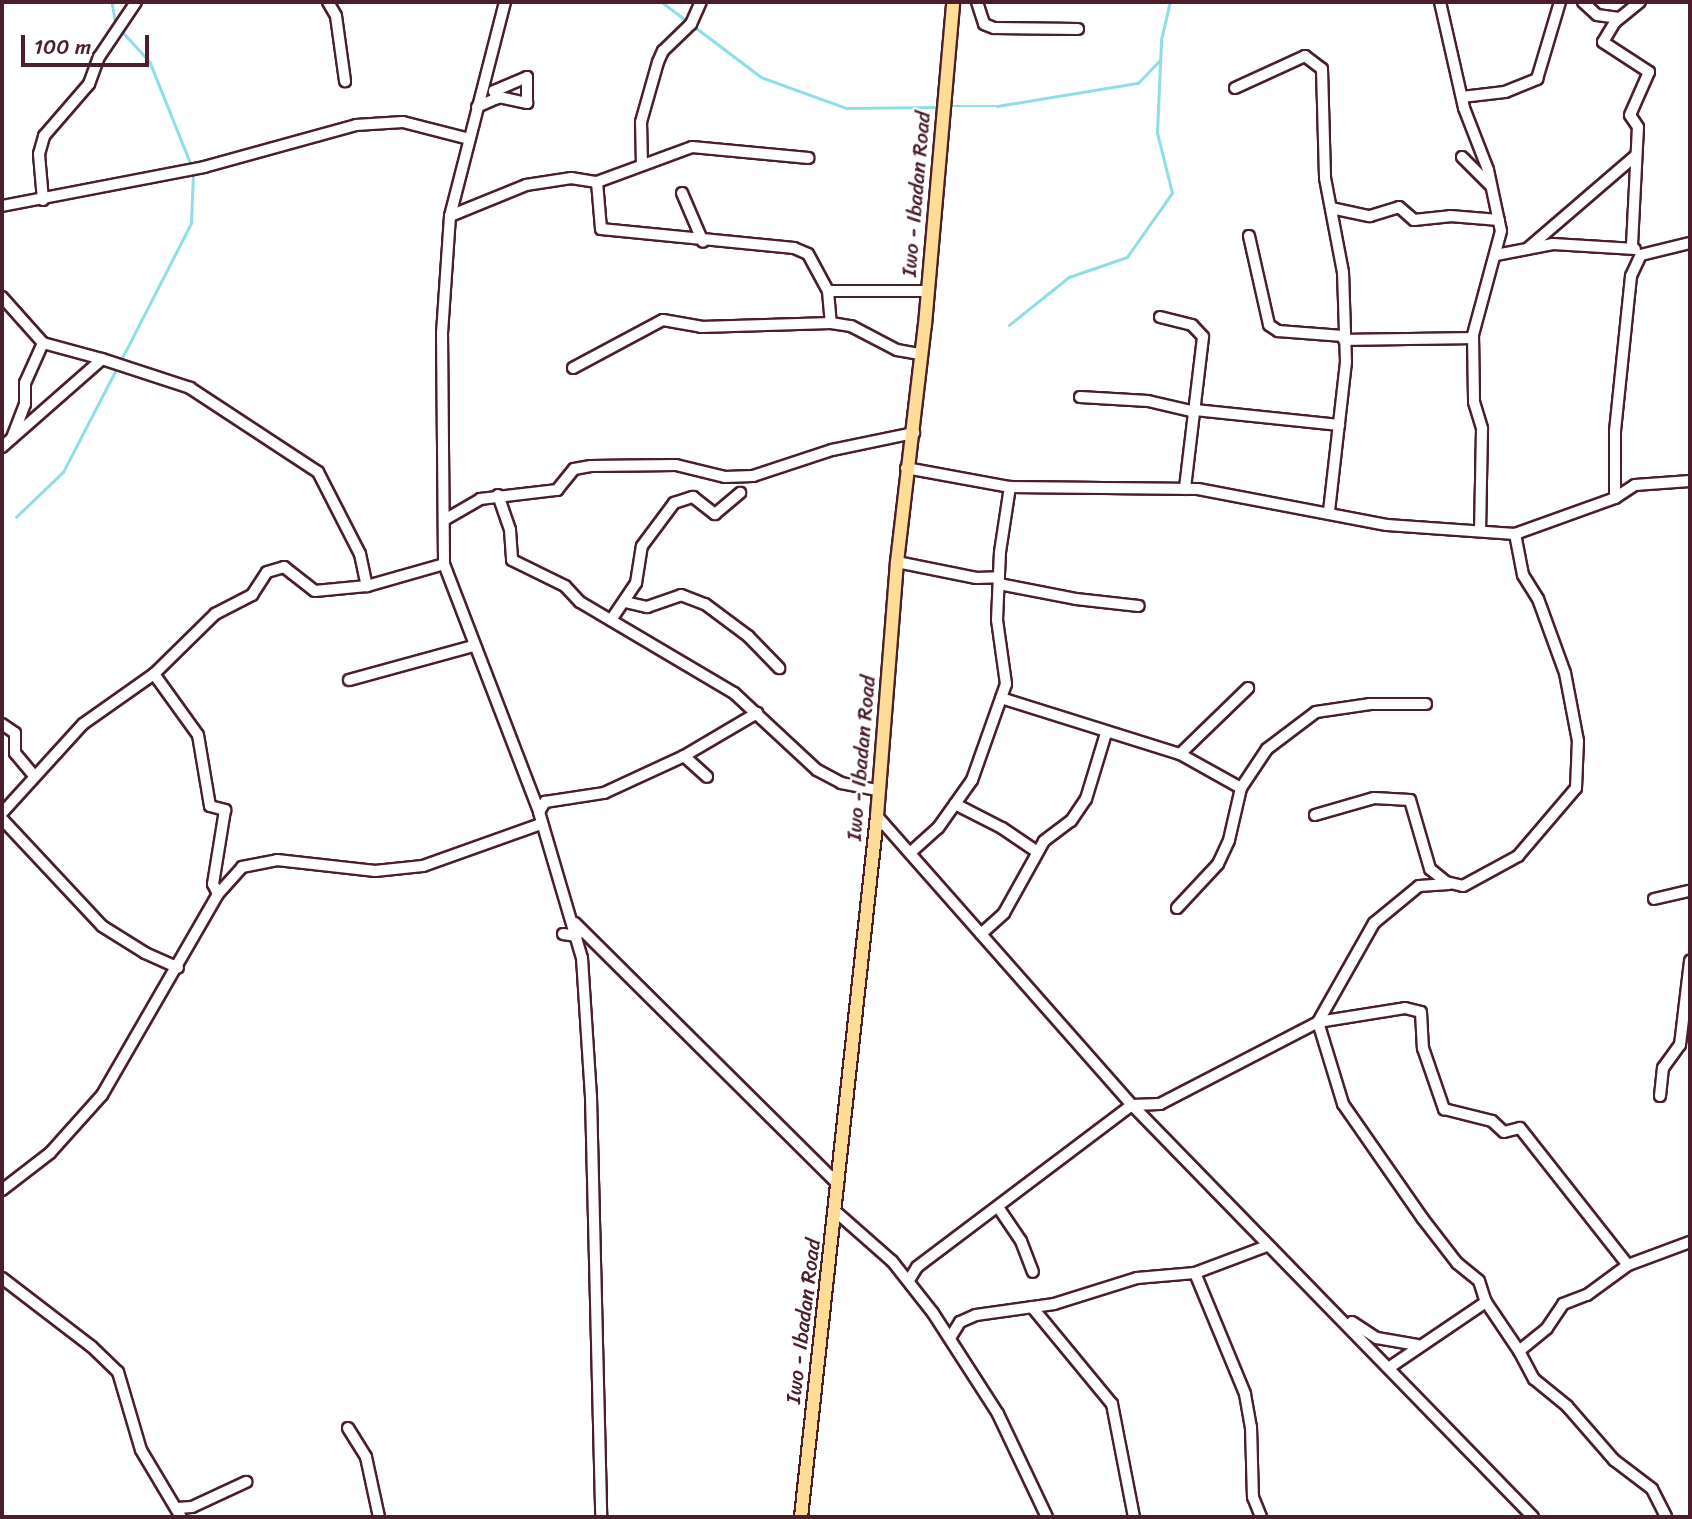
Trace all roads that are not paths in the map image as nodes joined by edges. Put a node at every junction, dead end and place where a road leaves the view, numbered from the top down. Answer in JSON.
{"nodes":[{"id":1,"x":136,"y":2,"type":"edge"},
{"id":2,"x":328,"y":2,"type":"edge"},
{"id":3,"x":505,"y":2,"type":"edge"},
{"id":4,"x":701,"y":2,"type":"edge"},
{"id":5,"x":956,"y":2,"type":"edge"},
{"id":6,"x":977,"y":2,"type":"edge"},
{"id":7,"x":1440,"y":2,"type":"edge"},
{"id":8,"x":1560,"y":2,"type":"edge"},
{"id":9,"x":1583,"y":2,"type":"edge"},
{"id":10,"x":1640,"y":2,"type":"edge"},
{"id":11,"x":1619,"y":18,"type":"junction"},
{"id":12,"x":1078,"y":29,"type":"dead end"},
{"id":13,"x":345,"y":81,"type":"dead end"},
{"id":14,"x":1236,"y":88,"type":"dead end"},
{"id":15,"x":1462,"y":97,"type":"junction"},
{"id":16,"x":497,"y":98,"type":"dead end"},
{"id":17,"x":477,"y":107,"type":"junction"},
{"id":18,"x":469,"y":139,"type":"junction"},
{"id":19,"x":1635,"y":156,"type":"junction"},
{"id":20,"x":808,"y":158,"type":"dead end"},
{"id":21,"x":1462,"y":158,"type":"dead end"},
{"id":22,"x":642,"y":165,"type":"junction"},
{"id":23,"x":597,"y":182,"type":"junction"},
{"id":24,"x":1491,"y":187,"type":"junction"},
{"id":25,"x":682,"y":192,"type":"dead end"},
{"id":26,"x":43,"y":200,"type":"junction"},
{"id":27,"x":2,"y":206,"type":"edge"},
{"id":28,"x":1331,"y":208,"type":"junction"},
{"id":29,"x":450,"y":216,"type":"junction"},
{"id":30,"x":1499,"y":220,"type":"junction"},
{"id":31,"x":1249,"y":236,"type":"dead end"},
{"id":32,"x":703,"y":242,"type":"junction"},
{"id":33,"x":1690,"y":243,"type":"edge"},
{"id":34,"x":1632,"y":245,"type":"junction"},
{"id":35,"x":1527,"y":249,"type":"junction"},
{"id":36,"x":1496,"y":255,"type":"junction"},
{"id":37,"x":1641,"y":256,"type":"junction"},
{"id":38,"x":828,"y":291,"type":"junction"},
{"id":39,"x":927,"y":291,"type":"junction"},
{"id":40,"x":2,"y":297,"type":"edge"},
{"id":41,"x":1160,"y":317,"type":"dead end"},
{"id":42,"x":831,"y":323,"type":"junction"},
{"id":43,"x":1344,"y":338,"type":"junction"},
{"id":44,"x":1473,"y":338,"type":"junction"},
{"id":45,"x":43,"y":343,"type":"junction"},
{"id":46,"x":919,"y":354,"type":"junction"},
{"id":47,"x":112,"y":361,"type":"junction"},
{"id":48,"x":573,"y":368,"type":"dead end"},
{"id":49,"x":1080,"y":397,"type":"dead end"},
{"id":50,"x":1195,"y":411,"type":"junction"},
{"id":51,"x":1339,"y":425,"type":"junction"},
{"id":52,"x":914,"y":433,"type":"junction"},
{"id":53,"x":12,"y":438,"type":"junction"},
{"id":54,"x":2,"y":447,"type":"edge"},
{"id":55,"x":906,"y":468,"type":"junction"},
{"id":56,"x":1690,"y":481,"type":"edge"},
{"id":57,"x":1010,"y":487,"type":"junction"},
{"id":58,"x":1185,"y":489,"type":"junction"},
{"id":59,"x":740,"y":493,"type":"dead end"},
{"id":60,"x":498,"y":495,"type":"junction"},
{"id":61,"x":1615,"y":498,"type":"junction"},
{"id":62,"x":1329,"y":512,"type":"junction"},
{"id":63,"x":446,"y":519,"type":"junction"},
{"id":64,"x":1480,"y":529,"type":"junction"},
{"id":65,"x":1515,"y":534,"type":"junction"},
{"id":66,"x":897,"y":562,"type":"junction"},
{"id":67,"x":444,"y":564,"type":"junction"},
{"id":68,"x":999,"y":580,"type":"junction"},
{"id":69,"x":367,"y":586,"type":"junction"},
{"id":70,"x":625,"y":602,"type":"junction"},
{"id":71,"x":1139,"y":606,"type":"dead end"},
{"id":72,"x":611,"y":620,"type":"junction"},
{"id":73,"x":473,"y":646,"type":"junction"},
{"id":74,"x":779,"y":668,"type":"dead end"},
{"id":75,"x":154,"y":674,"type":"junction"},
{"id":76,"x":349,"y":680,"type":"dead end"},
{"id":77,"x":1248,"y":688,"type":"dead end"},
{"id":78,"x":1001,"y":698,"type":"junction"},
{"id":79,"x":1426,"y":704,"type":"dead end"},
{"id":80,"x":757,"y":713,"type":"junction"},
{"id":81,"x":2,"y":724,"type":"edge"},
{"id":82,"x":1106,"y":733,"type":"junction"},
{"id":83,"x":1180,"y":754,"type":"junction"},
{"id":84,"x":684,"y":757,"type":"junction"},
{"id":85,"x":34,"y":776,"type":"junction"},
{"id":86,"x":707,"y":777,"type":"dead end"},
{"id":87,"x":1241,"y":788,"type":"junction"},
{"id":88,"x":877,"y":790,"type":"junction"},
{"id":89,"x":955,"y":804,"type":"junction"},
{"id":90,"x":539,"y":812,"type":"junction"},
{"id":91,"x":2,"y":813,"type":"edge"},
{"id":92,"x":1315,"y":815,"type":"dead end"},
{"id":93,"x":877,"y":816,"type":"junction"},
{"id":94,"x":2,"y":819,"type":"edge"},
{"id":95,"x":541,"y":824,"type":"junction"},
{"id":96,"x":1036,"y":851,"type":"junction"},
{"id":97,"x":910,"y":853,"type":"junction"},
{"id":98,"x":1451,"y":884,"type":"junction"},
{"id":99,"x":1690,"y":891,"type":"edge"},
{"id":100,"x":218,"y":894,"type":"junction"},
{"id":101,"x":1654,"y":899,"type":"dead end"},
{"id":102,"x":1177,"y":908,"type":"dead end"},
{"id":103,"x":574,"y":921,"type":"junction"},
{"id":104,"x":563,"y":934,"type":"dead end"},
{"id":105,"x":981,"y":934,"type":"junction"},
{"id":106,"x":577,"y":936,"type":"junction"},
{"id":107,"x":1690,"y":961,"type":"edge"},
{"id":108,"x":178,"y":968,"type":"junction"},
{"id":109,"x":1318,"y":1022,"type":"junction"},
{"id":110,"x":1660,"y":1096,"type":"dead end"},
{"id":111,"x":1132,"y":1105,"type":"junction"},
{"id":112,"x":838,"y":1184,"type":"junction"},
{"id":113,"x":2,"y":1190,"type":"edge"},
{"id":114,"x":998,"y":1207,"type":"junction"},
{"id":115,"x":835,"y":1211,"type":"junction"},
{"id":116,"x":1690,"y":1242,"type":"edge"},
{"id":117,"x":1267,"y":1246,"type":"junction"},
{"id":118,"x":1628,"y":1265,"type":"junction"},
{"id":119,"x":1033,"y":1272,"type":"dead end"},
{"id":120,"x":1195,"y":1273,"type":"junction"},
{"id":121,"x":2,"y":1278,"type":"edge"},
{"id":122,"x":909,"y":1280,"type":"junction"},
{"id":123,"x":1486,"y":1302,"type":"junction"},
{"id":124,"x":1032,"y":1307,"type":"junction"},
{"id":125,"x":1339,"y":1316,"type":"junction"},
{"id":126,"x":950,"y":1338,"type":"junction"},
{"id":127,"x":1417,"y":1345,"type":"junction"},
{"id":128,"x":1519,"y":1351,"type":"junction"},
{"id":129,"x":1390,"y":1367,"type":"junction"},
{"id":130,"x":348,"y":1428,"type":"dead end"},
{"id":131,"x":246,"y":1482,"type":"dead end"},
{"id":132,"x":179,"y":1513,"type":"edge"},
{"id":133,"x":379,"y":1517,"type":"edge"},
{"id":134,"x":601,"y":1517,"type":"edge"},
{"id":135,"x":801,"y":1517,"type":"edge"},
{"id":136,"x":1047,"y":1517,"type":"edge"},
{"id":137,"x":1134,"y":1517,"type":"edge"},
{"id":138,"x":1261,"y":1517,"type":"edge"},
{"id":139,"x":1533,"y":1517,"type":"edge"},
{"id":140,"x":1666,"y":1517,"type":"edge"}],
"edges":[{"from":1,"to":26,"type":"street"},
{"from":2,"to":13,"type":"street"},
{"from":3,"to":17,"type":"street"},
{"from":4,"to":22,"type":"street"},
{"from":5,"to":39,"type":"main road","name":"Iwo - Ibadan Road"},
{"from":6,"to":12,"type":"street"},
{"from":7,"to":15,"type":"street"},
{"from":8,"to":15,"type":"street"},
{"from":9,"to":11,"type":"street"},
{"from":10,"to":11,"type":"street"},
{"from":11,"to":19,"type":"street"},
{"from":14,"to":28,"type":"street"},
{"from":15,"to":24,"type":"street"},
{"from":16,"to":17,"type":"street"},
{"from":17,"to":18,"type":"street"},
{"from":18,"to":26,"type":"street"},
{"from":18,"to":29,"type":"street"},
{"from":19,"to":34,"type":"street"},
{"from":19,"to":35,"type":"street"},
{"from":20,"to":22,"type":"street"},
{"from":21,"to":24,"type":"street"},
{"from":22,"to":23,"type":"street"},
{"from":23,"to":29,"type":"street"},
{"from":23,"to":32,"type":"street"},
{"from":24,"to":30,"type":"street"},
{"from":25,"to":32,"type":"street"},
{"from":26,"to":27,"type":"street"},
{"from":28,"to":30,"type":"street"},
{"from":28,"to":43,"type":"street"},
{"from":29,"to":63,"type":"street"},
{"from":30,"to":36,"type":"street"},
{"from":31,"to":43,"type":"street"},
{"from":32,"to":38,"type":"street"},
{"from":33,"to":37,"type":"street"},
{"from":34,"to":35,"type":"street"},
{"from":34,"to":37,"type":"street"},
{"from":35,"to":36,"type":"street"},
{"from":36,"to":44,"type":"street"},
{"from":37,"to":61,"type":"street"},
{"from":38,"to":39,"type":"street"},
{"from":38,"to":42,"type":"street"},
{"from":39,"to":46,"type":"main road","name":"Iwo - Ibadan Road"},
{"from":40,"to":45,"type":"street"},
{"from":41,"to":50,"type":"street"},
{"from":42,"to":46,"type":"street"},
{"from":42,"to":48,"type":"street"},
{"from":43,"to":44,"type":"street"},
{"from":43,"to":51,"type":"street"},
{"from":44,"to":64,"type":"street"},
{"from":45,"to":47,"type":"street"},
{"from":45,"to":53,"type":"street"},
{"from":46,"to":52,"type":"main road","name":"Iwo - Ibadan Road"},
{"from":47,"to":53,"type":"street"},
{"from":47,"to":69,"type":"street"},
{"from":49,"to":50,"type":"street"},
{"from":50,"to":51,"type":"street"},
{"from":50,"to":58,"type":"street"},
{"from":51,"to":62,"type":"street"},
{"from":52,"to":55,"type":"main road","name":"Iwo - Ibadan Road"},
{"from":52,"to":60,"type":"street"},
{"from":53,"to":54,"type":"street"},
{"from":55,"to":57,"type":"street"},
{"from":55,"to":66,"type":"main road","name":"Iwo - Ibadan Road"},
{"from":56,"to":61,"type":"street"},
{"from":57,"to":58,"type":"street"},
{"from":57,"to":68,"type":"street"},
{"from":58,"to":62,"type":"street"},
{"from":59,"to":70,"type":"street"},
{"from":60,"to":63,"type":"street"},
{"from":60,"to":72,"type":"street"},
{"from":61,"to":65,"type":"street"},
{"from":62,"to":64,"type":"street"},
{"from":63,"to":67,"type":"street"},
{"from":64,"to":65,"type":"street"},
{"from":65,"to":98,"type":"street"},
{"from":66,"to":68,"type":"street"},
{"from":66,"to":88,"type":"main road","name":"Iwo - Ibadan Road"},
{"from":67,"to":69,"type":"street"},
{"from":67,"to":73,"type":"street"},
{"from":68,"to":71,"type":"street"},
{"from":68,"to":78,"type":"street"},
{"from":69,"to":75,"type":"street"},
{"from":70,"to":72,"type":"street"},
{"from":70,"to":74,"type":"street"},
{"from":72,"to":80,"type":"street"},
{"from":73,"to":76,"type":"street"},
{"from":73,"to":90,"type":"street"},
{"from":75,"to":85,"type":"street"},
{"from":75,"to":100,"type":"street"},
{"from":77,"to":83,"type":"street"},
{"from":78,"to":82,"type":"street"},
{"from":78,"to":89,"type":"street"},
{"from":79,"to":87,"type":"street"},
{"from":80,"to":84,"type":"street"},
{"from":80,"to":88,"type":"street"},
{"from":81,"to":85,"type":"street"},
{"from":82,"to":83,"type":"street"},
{"from":82,"to":96,"type":"street"},
{"from":83,"to":87,"type":"street"},
{"from":84,"to":86,"type":"street"},
{"from":84,"to":90,"type":"street"},
{"from":85,"to":91,"type":"street"},
{"from":87,"to":102,"type":"street"},
{"from":88,"to":93,"type":"main road","name":"Iwo - Ibadan Road"},
{"from":89,"to":96,"type":"street"},
{"from":89,"to":97,"type":"street"},
{"from":90,"to":95,"type":"street"},
{"from":92,"to":98,"type":"street"},
{"from":93,"to":97,"type":"street"},
{"from":93,"to":112,"type":"main road","name":"Iwo - Ibadan Road"},
{"from":94,"to":108,"type":"street"},
{"from":95,"to":100,"type":"street"},
{"from":95,"to":103,"type":"street"},
{"from":96,"to":105,"type":"street"},
{"from":97,"to":105,"type":"street"},
{"from":98,"to":109,"type":"street"},
{"from":99,"to":101,"type":"street"},
{"from":100,"to":108,"type":"street"},
{"from":103,"to":106,"type":"street"},
{"from":103,"to":112,"type":"street"},
{"from":104,"to":106,"type":"street"},
{"from":105,"to":111,"type":"street"},
{"from":106,"to":134,"type":"street"},
{"from":107,"to":110,"type":"street"},
{"from":108,"to":113,"type":"street"},
{"from":109,"to":111,"type":"street"},
{"from":109,"to":118,"type":"street"},
{"from":109,"to":123,"type":"street"},
{"from":111,"to":114,"type":"street"},
{"from":111,"to":117,"type":"street"},
{"from":112,"to":115,"type":"main road","name":"Iwo - Ibadan Road"},
{"from":114,"to":119,"type":"street"},
{"from":114,"to":122,"type":"street"},
{"from":115,"to":122,"type":"street"},
{"from":115,"to":135,"type":"main road","name":"Iwo - Ibadan Road"},
{"from":116,"to":118,"type":"street"},
{"from":117,"to":120,"type":"street"},
{"from":117,"to":125,"type":"street"},
{"from":118,"to":128,"type":"street"},
{"from":120,"to":124,"type":"street"},
{"from":120,"to":138,"type":"street"},
{"from":121,"to":132,"type":"street"},
{"from":122,"to":126,"type":"street"},
{"from":123,"to":127,"type":"street"},
{"from":123,"to":128,"type":"street"},
{"from":124,"to":126,"type":"street"},
{"from":124,"to":137,"type":"street"},
{"from":125,"to":127,"type":"street"},
{"from":125,"to":129,"type":"street"},
{"from":126,"to":136,"type":"street"},
{"from":127,"to":129,"type":"street"},
{"from":128,"to":140,"type":"street"},
{"from":129,"to":139,"type":"street"},
{"from":130,"to":133,"type":"street"},
{"from":131,"to":132,"type":"street"}]}
